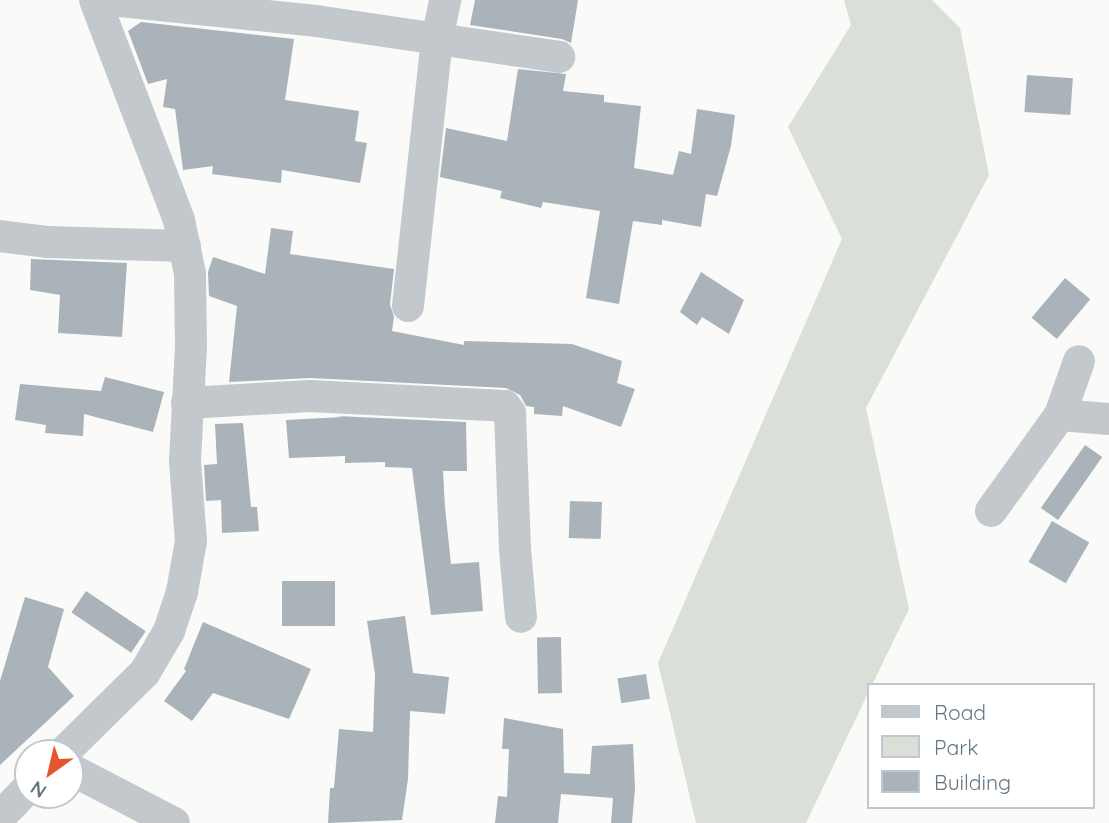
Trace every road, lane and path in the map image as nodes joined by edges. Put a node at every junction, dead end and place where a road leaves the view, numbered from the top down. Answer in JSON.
{"nodes":[{"id":1,"x":95,"y":0,"type":"edge"},
{"id":2,"x":110,"y":0,"type":"edge"},
{"id":3,"x":444,"y":0,"type":"edge"},
{"id":4,"x":437,"y":39,"type":"junction"},
{"id":5,"x":559,"y":57,"type":"dead end"},
{"id":6,"x":0,"y":236,"type":"edge"},
{"id":7,"x":185,"y":246,"type":"junction"},
{"id":8,"x":408,"y":306,"type":"dead end"},
{"id":9,"x":1079,"y":361,"type":"dead end"},
{"id":10,"x":187,"y":403,"type":"junction"},
{"id":11,"x":1060,"y":415,"type":"junction"},
{"id":12,"x":1109,"y":419,"type":"edge"},
{"id":13,"x":991,"y":511,"type":"dead end"},
{"id":14,"x":521,"y":617,"type":"dead end"},
{"id":15,"x":77,"y":739,"type":"edge"},
{"id":16,"x":84,"y":776,"type":"edge"},
{"id":17,"x":14,"y":802,"type":"edge"},
{"id":18,"x":0,"y":817,"type":"edge"},
{"id":19,"x":174,"y":823,"type":"edge"}],
"edges":[{"from":1,"to":7,"type":"street"},
{"from":2,"to":4,"type":"street"},
{"from":3,"to":4,"type":"street"},
{"from":4,"to":5,"type":"street"},
{"from":4,"to":8,"type":"street"},
{"from":6,"to":7,"type":"street"},
{"from":7,"to":10,"type":"street"},
{"from":9,"to":11,"type":"street"},
{"from":10,"to":14,"type":"street"},
{"from":10,"to":15,"type":"street"},
{"from":11,"to":12,"type":"street"},
{"from":11,"to":13,"type":"street"},
{"from":16,"to":19,"type":"street"},
{"from":17,"to":18,"type":"street"}]}
